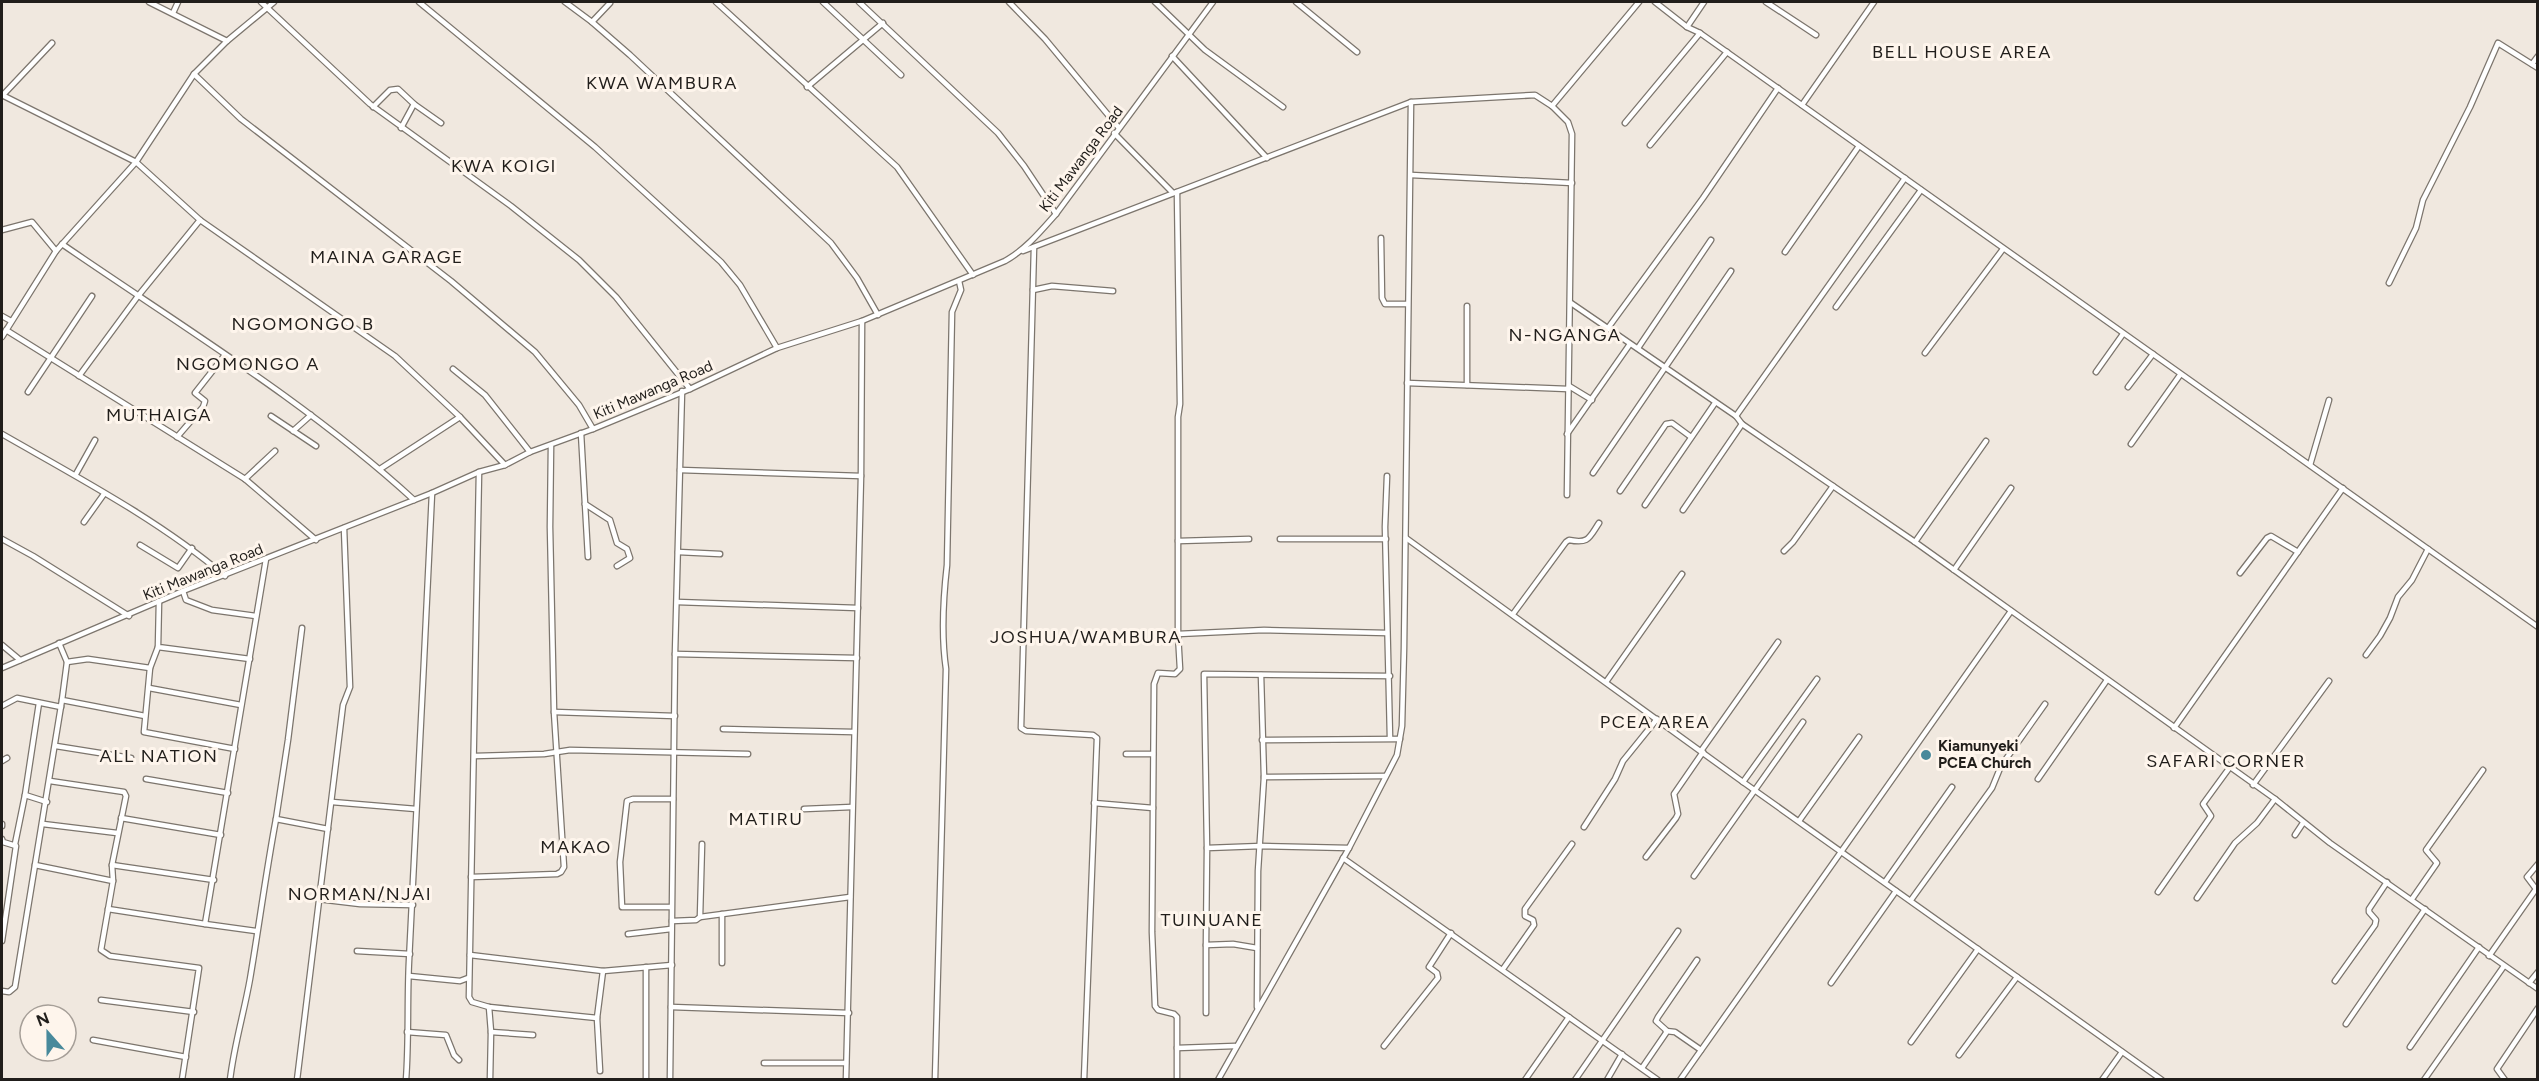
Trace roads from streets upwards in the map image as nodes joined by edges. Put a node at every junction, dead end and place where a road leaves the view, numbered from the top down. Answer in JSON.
{"nodes":[{"id":1,"x":149,"y":2,"type":"edge"},
{"id":2,"x":178,"y":2,"type":"edge"},
{"id":3,"x":261,"y":2,"type":"edge"},
{"id":4,"x":274,"y":2,"type":"edge"},
{"id":5,"x":419,"y":2,"type":"edge"},
{"id":6,"x":565,"y":2,"type":"edge"},
{"id":7,"x":716,"y":2,"type":"edge"},
{"id":8,"x":823,"y":2,"type":"edge"},
{"id":9,"x":859,"y":2,"type":"edge"},
{"id":10,"x":1009,"y":2,"type":"edge"},
{"id":11,"x":1155,"y":2,"type":"edge"},
{"id":12,"x":1213,"y":2,"type":"edge"},
{"id":13,"x":1296,"y":2,"type":"edge"},
{"id":14,"x":1639,"y":2,"type":"edge"},
{"id":15,"x":1655,"y":2,"type":"edge"},
{"id":16,"x":1704,"y":2,"type":"edge"},
{"id":17,"x":1766,"y":2,"type":"edge"},
{"id":18,"x":1874,"y":2,"type":"edge"},
{"id":19,"x":610,"y":3,"type":"edge"},
{"id":20,"x":267,"y":8,"type":"junction"},
{"id":21,"x":173,"y":14,"type":"junction"},
{"id":22,"x":592,"y":22,"type":"junction"},
{"id":23,"x":883,"y":23,"type":"junction"},
{"id":24,"x":1687,"y":27,"type":"junction"},
{"id":25,"x":1700,"y":33,"type":"junction"},
{"id":26,"x":1188,"y":34,"type":"junction"},
{"id":27,"x":1816,"y":35,"type":"dead end"},
{"id":28,"x":864,"y":38,"type":"junction"},
{"id":29,"x":227,"y":41,"type":"junction"},
{"id":30,"x":52,"y":43,"type":"dead end"},
{"id":31,"x":1357,"y":52,"type":"dead end"},
{"id":32,"x":1727,"y":52,"type":"junction"},
{"id":33,"x":1172,"y":56,"type":"junction"},
{"id":34,"x":2538,"y":56,"type":"edge"},
{"id":35,"x":2532,"y":64,"type":"junction"},
{"id":36,"x":2538,"y":68,"type":"edge"},
{"id":37,"x":194,"y":74,"type":"junction"},
{"id":38,"x":901,"y":75,"type":"dead end"},
{"id":39,"x":807,"y":87,"type":"junction"},
{"id":40,"x":1778,"y":88,"type":"junction"},
{"id":41,"x":2,"y":96,"type":"edge"},
{"id":42,"x":1411,"y":102,"type":"junction"},
{"id":43,"x":414,"y":104,"type":"junction"},
{"id":44,"x":1802,"y":105,"type":"junction"},
{"id":45,"x":1552,"y":106,"type":"junction"},
{"id":46,"x":373,"y":107,"type":"junction"},
{"id":47,"x":1283,"y":107,"type":"dead end"},
{"id":48,"x":441,"y":123,"type":"dead end"},
{"id":49,"x":1625,"y":123,"type":"dead end"},
{"id":50,"x":401,"y":128,"type":"junction"},
{"id":51,"x":1119,"y":128,"type":"junction"},
{"id":52,"x":1114,"y":134,"type":"junction"},
{"id":53,"x":1650,"y":145,"type":"dead end"},
{"id":54,"x":1859,"y":146,"type":"junction"},
{"id":55,"x":1267,"y":158,"type":"junction"},
{"id":56,"x":136,"y":162,"type":"junction"},
{"id":57,"x":1411,"y":175,"type":"junction"},
{"id":58,"x":1905,"y":178,"type":"junction"},
{"id":59,"x":1572,"y":183,"type":"junction"},
{"id":60,"x":1921,"y":190,"type":"junction"},
{"id":61,"x":1175,"y":193,"type":"junction"},
{"id":62,"x":1056,"y":214,"type":"junction"},
{"id":63,"x":200,"y":220,"type":"junction"},
{"id":64,"x":2,"y":230,"type":"edge"},
{"id":65,"x":1381,"y":238,"type":"dead end"},
{"id":66,"x":1711,"y":240,"type":"dead end"},
{"id":67,"x":63,"y":244,"type":"junction"},
{"id":68,"x":1034,"y":247,"type":"junction"},
{"id":69,"x":2002,"y":249,"type":"junction"},
{"id":70,"x":56,"y":251,"type":"junction"},
{"id":71,"x":1020,"y":252,"type":"junction"},
{"id":72,"x":1785,"y":252,"type":"dead end"},
{"id":73,"x":1731,"y":271,"type":"dead end"},
{"id":74,"x":973,"y":275,"type":"junction"},
{"id":75,"x":958,"y":281,"type":"junction"},
{"id":76,"x":2389,"y":283,"type":"dead end"},
{"id":77,"x":1033,"y":290,"type":"junction"},
{"id":78,"x":1113,"y":291,"type":"dead end"},
{"id":79,"x":92,"y":296,"type":"dead end"},
{"id":80,"x":138,"y":296,"type":"junction"},
{"id":81,"x":1571,"y":303,"type":"junction"},
{"id":82,"x":1407,"y":304,"type":"junction"},
{"id":83,"x":1467,"y":306,"type":"dead end"},
{"id":84,"x":1836,"y":307,"type":"dead end"},
{"id":85,"x":878,"y":315,"type":"junction"},
{"id":86,"x":2,"y":316,"type":"edge"},
{"id":87,"x":11,"y":321,"type":"junction"},
{"id":88,"x":862,"y":321,"type":"junction"},
{"id":89,"x":1608,"y":328,"type":"junction"},
{"id":90,"x":6,"y":330,"type":"junction"},
{"id":91,"x":2123,"y":334,"type":"junction"},
{"id":92,"x":2,"y":337,"type":"edge"},
{"id":93,"x":1630,"y":344,"type":"junction"},
{"id":94,"x":777,"y":348,"type":"junction"},
{"id":95,"x":1638,"y":348,"type":"junction"},
{"id":96,"x":1925,"y":353,"type":"dead end"},
{"id":97,"x":2152,"y":354,"type":"junction"},
{"id":98,"x":225,"y":355,"type":"junction"},
{"id":99,"x":52,"y":358,"type":"junction"},
{"id":100,"x":1664,"y":368,"type":"junction"},
{"id":101,"x":453,"y":369,"type":"dead end"},
{"id":102,"x":2096,"y":372,"type":"dead end"},
{"id":103,"x":2180,"y":375,"type":"junction"},
{"id":104,"x":79,"y":376,"type":"junction"},
{"id":105,"x":1407,"y":383,"type":"junction"},
{"id":106,"x":1467,"y":385,"type":"junction"},
{"id":107,"x":2128,"y":387,"type":"dead end"},
{"id":108,"x":1569,"y":388,"type":"junction"},
{"id":109,"x":690,"y":389,"type":"junction"},
{"id":110,"x":682,"y":391,"type":"junction"},
{"id":111,"x":28,"y":392,"type":"dead end"},
{"id":112,"x":1592,"y":400,"type":"junction"},
{"id":113,"x":2329,"y":400,"type":"dead end"},
{"id":114,"x":1715,"y":403,"type":"junction"},
{"id":115,"x":310,"y":415,"type":"junction"},
{"id":116,"x":271,"y":416,"type":"dead end"},
{"id":117,"x":1736,"y":416,"type":"junction"},
{"id":118,"x":460,"y":417,"type":"junction"},
{"id":119,"x":1742,"y":423,"type":"junction"},
{"id":120,"x":593,"y":429,"type":"junction"},
{"id":121,"x":293,"y":431,"type":"junction"},
{"id":122,"x":581,"y":433,"type":"junction"},
{"id":123,"x":2,"y":434,"type":"edge"},
{"id":124,"x":1567,"y":434,"type":"junction"},
{"id":125,"x":177,"y":437,"type":"junction"},
{"id":126,"x":1691,"y":437,"type":"junction"},
{"id":127,"x":95,"y":440,"type":"dead end"},
{"id":128,"x":1986,"y":441,"type":"dead end"},
{"id":129,"x":2131,"y":444,"type":"dead end"},
{"id":130,"x":316,"y":446,"type":"dead end"},
{"id":131,"x":551,"y":446,"type":"junction"},
{"id":132,"x":275,"y":451,"type":"dead end"},
{"id":133,"x":530,"y":452,"type":"junction"},
{"id":134,"x":505,"y":465,"type":"junction"},
{"id":135,"x":2310,"y":465,"type":"junction"},
{"id":136,"x":380,"y":469,"type":"junction"},
{"id":137,"x":680,"y":470,"type":"junction"},
{"id":138,"x":479,"y":472,"type":"junction"},
{"id":139,"x":1593,"y":473,"type":"dead end"},
{"id":140,"x":76,"y":474,"type":"junction"},
{"id":141,"x":861,"y":476,"type":"junction"},
{"id":142,"x":1387,"y":476,"type":"dead end"},
{"id":143,"x":245,"y":479,"type":"junction"},
{"id":144,"x":1833,"y":486,"type":"junction"},
{"id":145,"x":2012,"y":488,"type":"dead end"},
{"id":146,"x":2343,"y":488,"type":"junction"},
{"id":147,"x":1620,"y":491,"type":"dead end"},
{"id":148,"x":432,"y":493,"type":"junction"},
{"id":149,"x":104,"y":494,"type":"junction"},
{"id":150,"x":1567,"y":495,"type":"dead end"},
{"id":151,"x":414,"y":500,"type":"junction"},
{"id":152,"x":585,"y":504,"type":"junction"},
{"id":153,"x":1645,"y":505,"type":"dead end"},
{"id":154,"x":1683,"y":510,"type":"dead end"},
{"id":155,"x":84,"y":522,"type":"dead end"},
{"id":156,"x":1599,"y":523,"type":"dead end"},
{"id":157,"x":344,"y":528,"type":"junction"},
{"id":158,"x":1406,"y":538,"type":"junction"},
{"id":159,"x":2,"y":539,"type":"edge"},
{"id":160,"x":1249,"y":539,"type":"dead end"},
{"id":161,"x":1280,"y":539,"type":"dead end"},
{"id":162,"x":1386,"y":539,"type":"junction"},
{"id":163,"x":316,"y":540,"type":"junction"},
{"id":164,"x":1178,"y":541,"type":"junction"},
{"id":165,"x":1915,"y":543,"type":"junction"},
{"id":166,"x":140,"y":545,"type":"dead end"},
{"id":167,"x":192,"y":548,"type":"junction"},
{"id":168,"x":2428,"y":549,"type":"junction"},
{"id":169,"x":1784,"y":551,"type":"dead end"},
{"id":170,"x":678,"y":552,"type":"junction"},
{"id":171,"x":2298,"y":552,"type":"junction"},
{"id":172,"x":720,"y":554,"type":"dead end"},
{"id":173,"x":588,"y":557,"type":"dead end"},
{"id":174,"x":266,"y":559,"type":"junction"},
{"id":175,"x":617,"y":566,"type":"dead end"},
{"id":176,"x":1954,"y":570,"type":"junction"},
{"id":177,"x":2240,"y":573,"type":"dead end"},
{"id":178,"x":1682,"y":574,"type":"dead end"},
{"id":179,"x":225,"y":576,"type":"junction"},
{"id":180,"x":183,"y":591,"type":"junction"},
{"id":181,"x":159,"y":601,"type":"junction"},
{"id":182,"x":677,"y":602,"type":"junction"},
{"id":183,"x":858,"y":608,"type":"junction"},
{"id":184,"x":2012,"y":611,"type":"junction"},
{"id":185,"x":1513,"y":614,"type":"junction"},
{"id":186,"x":129,"y":616,"type":"junction"},
{"id":187,"x":256,"y":616,"type":"junction"},
{"id":188,"x":2538,"y":627,"type":"edge"},
{"id":189,"x":302,"y":628,"type":"dead end"},
{"id":190,"x":1387,"y":633,"type":"junction"},
{"id":191,"x":1178,"y":634,"type":"junction"},
{"id":192,"x":1778,"y":642,"type":"dead end"},
{"id":193,"x":59,"y":643,"type":"junction"},
{"id":194,"x":2,"y":645,"type":"edge"},
{"id":195,"x":158,"y":647,"type":"junction"},
{"id":196,"x":675,"y":654,"type":"junction"},
{"id":197,"x":2366,"y":655,"type":"dead end"},
{"id":198,"x":857,"y":658,"type":"junction"},
{"id":199,"x":250,"y":659,"type":"junction"},
{"id":200,"x":20,"y":660,"type":"junction"},
{"id":201,"x":67,"y":662,"type":"junction"},
{"id":202,"x":2,"y":668,"type":"edge"},
{"id":203,"x":150,"y":668,"type":"junction"},
{"id":204,"x":1261,"y":675,"type":"junction"},
{"id":205,"x":1390,"y":676,"type":"junction"},
{"id":206,"x":1817,"y":679,"type":"dead end"},
{"id":207,"x":2107,"y":680,"type":"junction"},
{"id":208,"x":2329,"y":681,"type":"dead end"},
{"id":209,"x":1606,"y":682,"type":"junction"},
{"id":210,"x":149,"y":688,"type":"junction"},
{"id":211,"x":62,"y":700,"type":"junction"},
{"id":212,"x":39,"y":703,"type":"junction"},
{"id":213,"x":2044,"y":704,"type":"dead end"},
{"id":214,"x":241,"y":705,"type":"junction"},
{"id":215,"x":2,"y":706,"type":"edge"},
{"id":216,"x":62,"y":707,"type":"junction"},
{"id":217,"x":554,"y":712,"type":"junction"},
{"id":218,"x":145,"y":716,"type":"junction"},
{"id":219,"x":675,"y":716,"type":"junction"},
{"id":220,"x":1657,"y":718,"type":"junction"},
{"id":221,"x":1803,"y":722,"type":"dead end"},
{"id":222,"x":2174,"y":728,"type":"junction"},
{"id":223,"x":723,"y":729,"type":"dead end"},
{"id":224,"x":854,"y":732,"type":"junction"},
{"id":225,"x":1858,"y":737,"type":"dead end"},
{"id":226,"x":1390,"y":738,"type":"junction"},
{"id":227,"x":1400,"y":739,"type":"junction"},
{"id":228,"x":1262,"y":740,"type":"junction"},
{"id":229,"x":56,"y":746,"type":"junction"},
{"id":230,"x":235,"y":749,"type":"junction"},
{"id":231,"x":1702,"y":751,"type":"junction"},
{"id":232,"x":556,"y":752,"type":"junction"},
{"id":233,"x":675,"y":753,"type":"junction"},
{"id":234,"x":748,"y":754,"type":"dead end"},
{"id":235,"x":1126,"y":754,"type":"dead end"},
{"id":236,"x":1154,"y":754,"type":"junction"},
{"id":237,"x":475,"y":756,"type":"junction"},
{"id":238,"x":7,"y":758,"type":"dead end"},
{"id":239,"x":131,"y":758,"type":"dead end"},
{"id":240,"x":2,"y":761,"type":"edge"},
{"id":241,"x":2230,"y":767,"type":"junction"},
{"id":242,"x":2483,"y":770,"type":"dead end"},
{"id":243,"x":1385,"y":776,"type":"junction"},
{"id":244,"x":1264,"y":777,"type":"junction"},
{"id":245,"x":146,"y":779,"type":"dead end"},
{"id":246,"x":2038,"y":779,"type":"dead end"},
{"id":247,"x":50,"y":781,"type":"junction"},
{"id":248,"x":1743,"y":783,"type":"junction"},
{"id":249,"x":2253,"y":785,"type":"junction"},
{"id":250,"x":1952,"y":787,"type":"dead end"},
{"id":251,"x":1755,"y":790,"type":"junction"},
{"id":252,"x":228,"y":793,"type":"junction"},
{"id":253,"x":25,"y":795,"type":"junction"},
{"id":254,"x":673,"y":799,"type":"junction"},
{"id":255,"x":2275,"y":799,"type":"junction"},
{"id":256,"x":47,"y":801,"type":"junction"},
{"id":257,"x":332,"y":802,"type":"junction"},
{"id":258,"x":1094,"y":803,"type":"junction"},
{"id":259,"x":852,"y":807,"type":"junction"},
{"id":260,"x":1153,"y":808,"type":"junction"},
{"id":261,"x":416,"y":809,"type":"junction"},
{"id":262,"x":804,"y":809,"type":"dead end"},
{"id":263,"x":121,"y":818,"type":"junction"},
{"id":264,"x":276,"y":819,"type":"junction"},
{"id":265,"x":1799,"y":820,"type":"junction"},
{"id":266,"x":43,"y":824,"type":"junction"},
{"id":267,"x":2303,"y":824,"type":"junction"},
{"id":268,"x":1584,"y":827,"type":"dead end"},
{"id":269,"x":328,"y":829,"type":"junction"},
{"id":270,"x":2,"y":831,"type":"edge"},
{"id":271,"x":117,"y":833,"type":"junction"},
{"id":272,"x":221,"y":835,"type":"junction"},
{"id":273,"x":2295,"y":835,"type":"dead end"},
{"id":274,"x":2,"y":838,"type":"edge"},
{"id":275,"x":15,"y":844,"type":"junction"},
{"id":276,"x":702,"y":844,"type":"dead end"},
{"id":277,"x":1572,"y":844,"type":"dead end"},
{"id":278,"x":1260,"y":846,"type":"junction"},
{"id":279,"x":1207,"y":848,"type":"junction"},
{"id":280,"x":1349,"y":848,"type":"junction"},
{"id":281,"x":1841,"y":850,"type":"junction"},
{"id":282,"x":1646,"y":857,"type":"dead end"},
{"id":283,"x":1343,"y":858,"type":"junction"},
{"id":284,"x":2538,"y":864,"type":"edge"},
{"id":285,"x":35,"y":865,"type":"junction"},
{"id":286,"x":112,"y":865,"type":"junction"},
{"id":287,"x":1694,"y":876,"type":"dead end"},
{"id":288,"x":471,"y":877,"type":"junction"},
{"id":289,"x":214,"y":880,"type":"junction"},
{"id":290,"x":113,"y":881,"type":"junction"},
{"id":291,"x":1885,"y":882,"type":"junction"},
{"id":292,"x":2387,"y":882,"type":"junction"},
{"id":293,"x":1896,"y":891,"type":"junction"},
{"id":294,"x":2158,"y":892,"type":"dead end"},
{"id":295,"x":850,"y":897,"type":"junction"},
{"id":296,"x":2197,"y":898,"type":"dead end"},
{"id":297,"x":318,"y":899,"type":"junction"},
{"id":298,"x":2412,"y":899,"type":"junction"},
{"id":299,"x":1911,"y":900,"type":"junction"},
{"id":300,"x":413,"y":905,"type":"junction"},
{"id":301,"x":671,"y":907,"type":"junction"},
{"id":302,"x":108,"y":909,"type":"junction"},
{"id":303,"x":2425,"y":909,"type":"junction"},
{"id":304,"x":722,"y":914,"type":"junction"},
{"id":305,"x":700,"y":917,"type":"junction"},
{"id":306,"x":672,"y":921,"type":"junction"},
{"id":307,"x":205,"y":924,"type":"junction"},
{"id":308,"x":671,"y":929,"type":"junction"},
{"id":309,"x":256,"y":931,"type":"junction"},
{"id":310,"x":1678,"y":931,"type":"dead end"},
{"id":311,"x":1451,"y":933,"type":"junction"},
{"id":312,"x":628,"y":934,"type":"dead end"},
{"id":313,"x":2,"y":941,"type":"edge"},
{"id":314,"x":1206,"y":945,"type":"junction"},
{"id":315,"x":2479,"y":947,"type":"junction"},
{"id":316,"x":1257,"y":948,"type":"junction"},
{"id":317,"x":1978,"y":949,"type":"junction"},
{"id":318,"x":357,"y":951,"type":"dead end"},
{"id":319,"x":410,"y":954,"type":"junction"},
{"id":320,"x":470,"y":955,"type":"junction"},
{"id":321,"x":2489,"y":956,"type":"junction"},
{"id":322,"x":1697,"y":960,"type":"dead end"},
{"id":323,"x":722,"y":963,"type":"dead end"},
{"id":324,"x":672,"y":965,"type":"junction"},
{"id":325,"x":2504,"y":966,"type":"junction"},
{"id":326,"x":646,"y":967,"type":"junction"},
{"id":327,"x":1503,"y":969,"type":"junction"},
{"id":328,"x":603,"y":970,"type":"junction"},
{"id":329,"x":2538,"y":972,"type":"edge"},
{"id":330,"x":409,"y":976,"type":"junction"},
{"id":331,"x":2018,"y":977,"type":"junction"},
{"id":332,"x":468,"y":978,"type":"junction"},
{"id":333,"x":2336,"y":981,"type":"dead end"},
{"id":334,"x":1831,"y":983,"type":"dead end"},
{"id":335,"x":2529,"y":983,"type":"junction"},
{"id":336,"x":2538,"y":989,"type":"edge"},
{"id":337,"x":2,"y":991,"type":"edge"},
{"id":338,"x":100,"y":1000,"type":"dead end"},
{"id":339,"x":489,"y":1007,"type":"junction"},
{"id":340,"x":671,"y":1007,"type":"junction"},
{"id":341,"x":2538,"y":1008,"type":"edge"},
{"id":342,"x":1257,"y":1009,"type":"junction"},
{"id":343,"x":194,"y":1012,"type":"junction"},
{"id":344,"x":849,"y":1013,"type":"junction"},
{"id":345,"x":1206,"y":1014,"type":"dead end"},
{"id":346,"x":1569,"y":1017,"type":"junction"},
{"id":347,"x":597,"y":1018,"type":"junction"},
{"id":348,"x":2346,"y":1024,"type":"dead end"},
{"id":349,"x":1666,"y":1031,"type":"junction"},
{"id":350,"x":407,"y":1032,"type":"junction"},
{"id":351,"x":492,"y":1032,"type":"junction"},
{"id":352,"x":533,"y":1035,"type":"dead end"},
{"id":353,"x":93,"y":1041,"type":"dead end"},
{"id":354,"x":1603,"y":1042,"type":"junction"},
{"id":355,"x":1911,"y":1042,"type":"dead end"},
{"id":356,"x":1235,"y":1046,"type":"junction"},
{"id":357,"x":1384,"y":1046,"type":"dead end"},
{"id":358,"x":2410,"y":1047,"type":"dead end"},
{"id":359,"x":1177,"y":1048,"type":"junction"},
{"id":360,"x":1701,"y":1050,"type":"junction"},
{"id":361,"x":2122,"y":1052,"type":"junction"},
{"id":362,"x":1622,"y":1054,"type":"junction"},
{"id":363,"x":1959,"y":1055,"type":"dead end"},
{"id":364,"x":186,"y":1056,"type":"junction"},
{"id":365,"x":459,"y":1060,"type":"dead end"},
{"id":366,"x":764,"y":1063,"type":"dead end"},
{"id":367,"x":846,"y":1063,"type":"junction"},
{"id":368,"x":1642,"y":1068,"type":"junction"},
{"id":369,"x":600,"y":1071,"type":"dead end"},
{"id":370,"x":182,"y":1080,"type":"edge"},
{"id":371,"x":230,"y":1080,"type":"edge"},
{"id":372,"x":297,"y":1080,"type":"edge"},
{"id":373,"x":406,"y":1080,"type":"edge"},
{"id":374,"x":490,"y":1080,"type":"edge"},
{"id":375,"x":646,"y":1080,"type":"edge"},
{"id":376,"x":670,"y":1080,"type":"edge"},
{"id":377,"x":846,"y":1080,"type":"edge"},
{"id":378,"x":934,"y":1080,"type":"edge"},
{"id":379,"x":1084,"y":1080,"type":"edge"},
{"id":380,"x":1177,"y":1080,"type":"edge"},
{"id":381,"x":1218,"y":1080,"type":"edge"},
{"id":382,"x":1525,"y":1080,"type":"edge"},
{"id":383,"x":1575,"y":1080,"type":"edge"},
{"id":384,"x":1607,"y":1080,"type":"edge"},
{"id":385,"x":1658,"y":1080,"type":"edge"},
{"id":386,"x":1680,"y":1080,"type":"edge"},
{"id":387,"x":2102,"y":1080,"type":"edge"},
{"id":388,"x":2162,"y":1080,"type":"edge"},
{"id":389,"x":2424,"y":1080,"type":"edge"},
{"id":390,"x":2505,"y":1080,"type":"edge"}],
"edges":[{"from":1,"to":21,"type":"street"},
{"from":2,"to":21,"type":"street"},
{"from":3,"to":20,"type":"street"},
{"from":4,"to":20,"type":"street"},
{"from":5,"to":94,"type":"street"},
{"from":6,"to":22,"type":"street"},
{"from":7,"to":39,"type":"street"},
{"from":8,"to":28,"type":"street"},
{"from":9,"to":23,"type":"street"},
{"from":10,"to":51,"type":"street"},
{"from":11,"to":26,"type":"street"},
{"from":12,"to":26,"type":"street","name":"Kiti Mawanga Road"},
{"from":13,"to":31,"type":"street"},
{"from":14,"to":45,"type":"street"},
{"from":15,"to":24,"type":"street"},
{"from":16,"to":24,"type":"street"},
{"from":17,"to":27,"type":"street"},
{"from":18,"to":44,"type":"street"},
{"from":19,"to":22,"type":"street"},
{"from":20,"to":29,"type":"street"},
{"from":20,"to":46,"type":"street"},
{"from":21,"to":29,"type":"street"},
{"from":22,"to":85,"type":"street"},
{"from":23,"to":28,"type":"street"},
{"from":23,"to":62,"type":"street"},
{"from":24,"to":25,"type":"street"},
{"from":25,"to":32,"type":"street"},
{"from":25,"to":49,"type":"street"},
{"from":26,"to":33,"type":"street","name":"Kiti Mawanga Road"},
{"from":26,"to":47,"type":"street"},
{"from":28,"to":38,"type":"street"},
{"from":28,"to":39,"type":"street"},
{"from":29,"to":37,"type":"street"},
{"from":30,"to":41,"type":"street"},
{"from":32,"to":40,"type":"street"},
{"from":32,"to":53,"type":"street"},
{"from":33,"to":51,"type":"street","name":"Kiti Mawanga Road"},
{"from":33,"to":55,"type":"street"},
{"from":34,"to":35,"type":"street"},
{"from":35,"to":36,"type":"street"},
{"from":35,"to":76,"type":"street"},
{"from":37,"to":56,"type":"street"},
{"from":37,"to":120,"type":"street"},
{"from":39,"to":74,"type":"street"},
{"from":40,"to":44,"type":"street"},
{"from":40,"to":89,"type":"street"},
{"from":41,"to":56,"type":"street"},
{"from":42,"to":45,"type":"street"},
{"from":42,"to":55,"type":"street"},
{"from":42,"to":57,"type":"street"},
{"from":43,"to":46,"type":"street"},
{"from":43,"to":48,"type":"street"},
{"from":43,"to":50,"type":"street"},
{"from":44,"to":54,"type":"street"},
{"from":45,"to":59,"type":"street"},
{"from":46,"to":50,"type":"street"},
{"from":50,"to":109,"type":"street"},
{"from":51,"to":52,"type":"street","name":"Kiti Mawanga Road"},
{"from":52,"to":61,"type":"street"},
{"from":52,"to":62,"type":"street","name":"Kiti Mawanga Road"},
{"from":54,"to":58,"type":"street"},
{"from":54,"to":72,"type":"street"},
{"from":55,"to":61,"type":"street"},
{"from":56,"to":63,"type":"street"},
{"from":56,"to":67,"type":"street"},
{"from":57,"to":59,"type":"street"},
{"from":57,"to":82,"type":"street"},
{"from":58,"to":60,"type":"street"},
{"from":58,"to":117,"type":"street"},
{"from":59,"to":81,"type":"street"},
{"from":60,"to":69,"type":"street"},
{"from":60,"to":84,"type":"street"},
{"from":61,"to":68,"type":"street"},
{"from":61,"to":164,"type":"street"},
{"from":62,"to":71,"type":"street","name":"Kiti Mawanga Road"},
{"from":63,"to":80,"type":"street"},
{"from":63,"to":118,"type":"street"},
{"from":64,"to":70,"type":"street"},
{"from":65,"to":82,"type":"street"},
{"from":66,"to":95,"type":"street"},
{"from":67,"to":70,"type":"street"},
{"from":67,"to":80,"type":"street"},
{"from":68,"to":71,"type":"street"},
{"from":68,"to":77,"type":"street"},
{"from":69,"to":91,"type":"street"},
{"from":69,"to":96,"type":"street"},
{"from":70,"to":87,"type":"street"},
{"from":71,"to":74,"type":"street","name":"Kiti Mawanga Road"},
{"from":73,"to":100,"type":"street"},
{"from":74,"to":75,"type":"street","name":"Kiti Mawanga Road"},
{"from":75,"to":85,"type":"street","name":"Kiti Mawanga Road"},
{"from":75,"to":378,"type":"street"},
{"from":77,"to":78,"type":"street"},
{"from":77,"to":258,"type":"street"},
{"from":79,"to":99,"type":"street"},
{"from":80,"to":98,"type":"street"},
{"from":80,"to":104,"type":"street"},
{"from":81,"to":89,"type":"street"},
{"from":81,"to":108,"type":"street"},
{"from":82,"to":105,"type":"street"},
{"from":83,"to":106,"type":"street"},
{"from":85,"to":88,"type":"street","name":"Kiti Mawanga Road"},
{"from":86,"to":87,"type":"street"},
{"from":87,"to":90,"type":"street"},
{"from":88,"to":94,"type":"street","name":"Kiti Mawanga Road"},
{"from":88,"to":141,"type":"street"},
{"from":89,"to":93,"type":"street"},
{"from":90,"to":92,"type":"street"},
{"from":90,"to":99,"type":"street"},
{"from":91,"to":97,"type":"street"},
{"from":91,"to":102,"type":"street"},
{"from":93,"to":95,"type":"street"},
{"from":93,"to":112,"type":"street"},
{"from":94,"to":109,"type":"street","name":"Kiti Mawanga Road"},
{"from":95,"to":100,"type":"street"},
{"from":97,"to":103,"type":"street"},
{"from":97,"to":107,"type":"street"},
{"from":98,"to":115,"type":"street"},
{"from":98,"to":125,"type":"street"},
{"from":99,"to":104,"type":"street"},
{"from":99,"to":111,"type":"street"},
{"from":100,"to":114,"type":"street"},
{"from":100,"to":139,"type":"street"},
{"from":101,"to":133,"type":"street"},
{"from":103,"to":129,"type":"street"},
{"from":103,"to":135,"type":"street"},
{"from":104,"to":125,"type":"street"},
{"from":105,"to":106,"type":"street"},
{"from":105,"to":158,"type":"street"},
{"from":106,"to":108,"type":"street"},
{"from":108,"to":112,"type":"street"},
{"from":108,"to":124,"type":"street"},
{"from":109,"to":110,"type":"street","name":"Kiti Mawanga Road"},
{"from":110,"to":120,"type":"street","name":"Kiti Mawanga Road"},
{"from":110,"to":137,"type":"street"},
{"from":112,"to":124,"type":"street"},
{"from":113,"to":135,"type":"street"},
{"from":114,"to":117,"type":"street"},
{"from":114,"to":126,"type":"street"},
{"from":115,"to":121,"type":"street"},
{"from":115,"to":136,"type":"street"},
{"from":116,"to":121,"type":"street"},
{"from":117,"to":119,"type":"street"},
{"from":118,"to":134,"type":"street"},
{"from":118,"to":136,"type":"street"},
{"from":119,"to":144,"type":"street"},
{"from":119,"to":154,"type":"street"},
{"from":120,"to":122,"type":"street","name":"Kiti Mawanga Road"},
{"from":121,"to":130,"type":"street"},
{"from":122,"to":131,"type":"street","name":"Kiti Mawanga Road"},
{"from":122,"to":152,"type":"street"},
{"from":123,"to":140,"type":"street"},
{"from":124,"to":150,"type":"street"},
{"from":125,"to":143,"type":"street"},
{"from":126,"to":147,"type":"street"},
{"from":126,"to":153,"type":"street"},
{"from":127,"to":140,"type":"street"},
{"from":128,"to":165,"type":"street"},
{"from":131,"to":133,"type":"street","name":"Kiti Mawanga Road"},
{"from":131,"to":217,"type":"street"},
{"from":132,"to":143,"type":"street"},
{"from":133,"to":134,"type":"street","name":"Kiti Mawanga Road"},
{"from":134,"to":138,"type":"street","name":"Kiti Mawanga Road"},
{"from":135,"to":146,"type":"street"},
{"from":136,"to":151,"type":"street"},
{"from":137,"to":141,"type":"street"},
{"from":137,"to":170,"type":"street"},
{"from":138,"to":148,"type":"street","name":"Kiti Mawanga Road"},
{"from":138,"to":237,"type":"street"},
{"from":140,"to":149,"type":"street"},
{"from":141,"to":183,"type":"street"},
{"from":142,"to":162,"type":"street"},
{"from":143,"to":163,"type":"street"},
{"from":144,"to":165,"type":"street"},
{"from":144,"to":169,"type":"street"},
{"from":145,"to":176,"type":"street"},
{"from":146,"to":168,"type":"street"},
{"from":146,"to":171,"type":"street"},
{"from":148,"to":151,"type":"street","name":"Kiti Mawanga Road"},
{"from":148,"to":261,"type":"street"},
{"from":149,"to":155,"type":"street"},
{"from":149,"to":167,"type":"street"},
{"from":151,"to":157,"type":"street","name":"Kiti Mawanga Road"},
{"from":152,"to":173,"type":"street"},
{"from":152,"to":175,"type":"street"},
{"from":156,"to":185,"type":"street"},
{"from":157,"to":163,"type":"street","name":"Kiti Mawanga Road"},
{"from":157,"to":257,"type":"street"},
{"from":158,"to":185,"type":"street"},
{"from":158,"to":227,"type":"street"},
{"from":159,"to":186,"type":"street"},
{"from":160,"to":164,"type":"street"},
{"from":161,"to":162,"type":"street"},
{"from":162,"to":190,"type":"street"},
{"from":163,"to":174,"type":"street","name":"Kiti Mawanga Road"},
{"from":164,"to":191,"type":"street"},
{"from":165,"to":176,"type":"street"},
{"from":166,"to":167,"type":"street"},
{"from":167,"to":179,"type":"street"},
{"from":168,"to":188,"type":"street"},
{"from":168,"to":197,"type":"street"},
{"from":170,"to":172,"type":"street"},
{"from":170,"to":182,"type":"street"},
{"from":171,"to":177,"type":"street"},
{"from":171,"to":222,"type":"street"},
{"from":174,"to":179,"type":"street","name":"Kiti Mawanga Road"},
{"from":174,"to":187,"type":"street"},
{"from":176,"to":184,"type":"street"},
{"from":178,"to":209,"type":"street"},
{"from":179,"to":180,"type":"street","name":"Kiti Mawanga Road"},
{"from":180,"to":181,"type":"street","name":"Kiti Mawanga Road"},
{"from":180,"to":187,"type":"street"},
{"from":181,"to":186,"type":"street","name":"Kiti Mawanga Road"},
{"from":181,"to":195,"type":"street"},
{"from":182,"to":183,"type":"street"},
{"from":182,"to":196,"type":"street"},
{"from":183,"to":198,"type":"street"},
{"from":184,"to":207,"type":"street"},
{"from":184,"to":281,"type":"street"},
{"from":185,"to":209,"type":"street"},
{"from":186,"to":193,"type":"street","name":"Kiti Mawanga Road"},
{"from":187,"to":199,"type":"street"},
{"from":189,"to":264,"type":"street"},
{"from":190,"to":191,"type":"street"},
{"from":190,"to":205,"type":"street"},
{"from":191,"to":236,"type":"street"},
{"from":192,"to":231,"type":"street"},
{"from":193,"to":200,"type":"street","name":"Kiti Mawanga Road"},
{"from":193,"to":201,"type":"street"},
{"from":194,"to":200,"type":"street"},
{"from":195,"to":199,"type":"street"},
{"from":195,"to":203,"type":"street"},
{"from":196,"to":198,"type":"street"},
{"from":196,"to":219,"type":"street"},
{"from":198,"to":224,"type":"street"},
{"from":199,"to":214,"type":"street"},
{"from":200,"to":202,"type":"street","name":"Kiti Mawanga Road"},
{"from":201,"to":203,"type":"street"},
{"from":201,"to":211,"type":"street"},
{"from":203,"to":210,"type":"street"},
{"from":204,"to":205,"type":"street"},
{"from":204,"to":228,"type":"street"},
{"from":204,"to":279,"type":"street"},
{"from":205,"to":226,"type":"street"},
{"from":206,"to":248,"type":"street"},
{"from":207,"to":222,"type":"street"},
{"from":207,"to":246,"type":"street"},
{"from":208,"to":249,"type":"street"},
{"from":209,"to":220,"type":"street"},
{"from":210,"to":214,"type":"street"},
{"from":210,"to":218,"type":"street"},
{"from":211,"to":216,"type":"street"},
{"from":211,"to":218,"type":"street"},
{"from":212,"to":215,"type":"street"},
{"from":212,"to":216,"type":"street"},
{"from":212,"to":253,"type":"street"},
{"from":213,"to":299,"type":"street"},
{"from":214,"to":230,"type":"street"},
{"from":216,"to":229,"type":"street"},
{"from":217,"to":219,"type":"street"},
{"from":217,"to":232,"type":"street"},
{"from":218,"to":230,"type":"street"},
{"from":219,"to":233,"type":"street"},
{"from":220,"to":231,"type":"street"},
{"from":220,"to":268,"type":"street"},
{"from":221,"to":251,"type":"street"},
{"from":222,"to":241,"type":"street"},
{"from":223,"to":224,"type":"street"},
{"from":224,"to":259,"type":"street"},
{"from":225,"to":265,"type":"street"},
{"from":226,"to":227,"type":"street"},
{"from":226,"to":228,"type":"street"},
{"from":227,"to":243,"type":"street"},
{"from":228,"to":244,"type":"street"},
{"from":229,"to":239,"type":"street"},
{"from":229,"to":247,"type":"street"},
{"from":230,"to":252,"type":"street"},
{"from":231,"to":248,"type":"street"},
{"from":231,"to":282,"type":"street"},
{"from":232,"to":233,"type":"street"},
{"from":232,"to":237,"type":"street"},
{"from":232,"to":288,"type":"street"},
{"from":233,"to":234,"type":"street"},
{"from":233,"to":254,"type":"street"},
{"from":235,"to":236,"type":"street"},
{"from":236,"to":260,"type":"street"},
{"from":237,"to":288,"type":"street"},
{"from":238,"to":240,"type":"street"},
{"from":241,"to":249,"type":"street"},
{"from":241,"to":294,"type":"street"},
{"from":242,"to":298,"type":"street"},
{"from":243,"to":244,"type":"street"},
{"from":243,"to":280,"type":"street"},
{"from":244,"to":278,"type":"street"},
{"from":245,"to":252,"type":"street"},
{"from":247,"to":256,"type":"street"},
{"from":247,"to":263,"type":"street"},
{"from":248,"to":251,"type":"street"},
{"from":249,"to":255,"type":"street"},
{"from":250,"to":291,"type":"street"},
{"from":251,"to":265,"type":"street"},
{"from":251,"to":287,"type":"street"},
{"from":252,"to":272,"type":"street"},
{"from":253,"to":256,"type":"street"},
{"from":253,"to":275,"type":"street"},
{"from":254,"to":301,"type":"street"},
{"from":254,"to":301,"type":"street"},
{"from":255,"to":267,"type":"street"},
{"from":255,"to":296,"type":"street"},
{"from":256,"to":266,"type":"street"},
{"from":257,"to":261,"type":"street"},
{"from":257,"to":269,"type":"street"},
{"from":258,"to":260,"type":"street"},
{"from":258,"to":379,"type":"street"},
{"from":259,"to":262,"type":"street"},
{"from":259,"to":295,"type":"street"},
{"from":260,"to":359,"type":"street"},
{"from":261,"to":300,"type":"street"},
{"from":263,"to":271,"type":"street"},
{"from":263,"to":272,"type":"street"},
{"from":264,"to":269,"type":"street"},
{"from":264,"to":309,"type":"street"},
{"from":265,"to":281,"type":"street"},
{"from":266,"to":271,"type":"street"},
{"from":266,"to":285,"type":"street"},
{"from":267,"to":273,"type":"street"},
{"from":267,"to":292,"type":"street"},
{"from":269,"to":297,"type":"street"},
{"from":270,"to":274,"type":"street"},
{"from":271,"to":286,"type":"street"},
{"from":272,"to":289,"type":"street"},
{"from":274,"to":275,"type":"street"},
{"from":275,"to":313,"type":"street"},
{"from":276,"to":305,"type":"street"},
{"from":277,"to":327,"type":"street"},
{"from":278,"to":279,"type":"street"},
{"from":278,"to":280,"type":"street"},
{"from":278,"to":316,"type":"street"},
{"from":279,"to":314,"type":"street"},
{"from":280,"to":283,"type":"street"},
{"from":281,"to":291,"type":"street"},
{"from":281,"to":360,"type":"street"},
{"from":283,"to":311,"type":"street"},
{"from":283,"to":342,"type":"street"},
{"from":284,"to":321,"type":"street"},
{"from":285,"to":290,"type":"street"},
{"from":285,"to":337,"type":"street"},
{"from":286,"to":289,"type":"street"},
{"from":286,"to":290,"type":"street"},
{"from":288,"to":320,"type":"street"},
{"from":289,"to":307,"type":"street"},
{"from":290,"to":302,"type":"street"},
{"from":291,"to":293,"type":"street"},
{"from":292,"to":298,"type":"street"},
{"from":292,"to":333,"type":"street"},
{"from":293,"to":299,"type":"street"},
{"from":293,"to":334,"type":"street"},
{"from":295,"to":304,"type":"street"},
{"from":295,"to":344,"type":"street"},
{"from":297,"to":300,"type":"street"},
{"from":297,"to":372,"type":"street"},
{"from":298,"to":303,"type":"street"},
{"from":299,"to":317,"type":"street"},
{"from":300,"to":319,"type":"street"},
{"from":301,"to":306,"type":"street"},
{"from":302,"to":307,"type":"street"},
{"from":302,"to":343,"type":"street"},
{"from":303,"to":315,"type":"street"},
{"from":303,"to":348,"type":"street"},
{"from":304,"to":305,"type":"street"},
{"from":304,"to":323,"type":"street"},
{"from":305,"to":306,"type":"street"},
{"from":306,"to":308,"type":"street"},
{"from":307,"to":309,"type":"street"},
{"from":308,"to":312,"type":"street"},
{"from":308,"to":324,"type":"street"},
{"from":309,"to":371,"type":"street"},
{"from":310,"to":354,"type":"street"},
{"from":311,"to":327,"type":"street"},
{"from":311,"to":357,"type":"street"},
{"from":314,"to":316,"type":"street"},
{"from":314,"to":345,"type":"street"},
{"from":315,"to":321,"type":"street"},
{"from":315,"to":358,"type":"street"},
{"from":316,"to":342,"type":"street"},
{"from":317,"to":331,"type":"street"},
{"from":317,"to":355,"type":"street"},
{"from":318,"to":319,"type":"street"},
{"from":319,"to":330,"type":"street"},
{"from":320,"to":328,"type":"street"},
{"from":320,"to":332,"type":"street"},
{"from":321,"to":325,"type":"street"},
{"from":322,"to":349,"type":"street"},
{"from":324,"to":326,"type":"street"},
{"from":324,"to":340,"type":"street"},
{"from":325,"to":335,"type":"street"},
{"from":325,"to":389,"type":"street"},
{"from":326,"to":328,"type":"street"},
{"from":326,"to":375,"type":"street"},
{"from":327,"to":346,"type":"street"},
{"from":328,"to":347,"type":"street"},
{"from":329,"to":335,"type":"street"},
{"from":330,"to":332,"type":"street"},
{"from":330,"to":350,"type":"street"},
{"from":331,"to":361,"type":"street"},
{"from":331,"to":363,"type":"street"},
{"from":332,"to":339,"type":"street"},
{"from":335,"to":336,"type":"street"},
{"from":338,"to":343,"type":"street"},
{"from":339,"to":347,"type":"street"},
{"from":339,"to":351,"type":"street"},
{"from":340,"to":344,"type":"street"},
{"from":340,"to":376,"type":"street"},
{"from":341,"to":390,"type":"street"},
{"from":342,"to":356,"type":"street"},
{"from":343,"to":364,"type":"street"},
{"from":344,"to":367,"type":"street"},
{"from":346,"to":354,"type":"street"},
{"from":346,"to":382,"type":"street"},
{"from":347,"to":369,"type":"street"},
{"from":349,"to":360,"type":"street"},
{"from":349,"to":368,"type":"street"},
{"from":350,"to":365,"type":"street"},
{"from":350,"to":373,"type":"street"},
{"from":351,"to":352,"type":"street"},
{"from":351,"to":374,"type":"street"},
{"from":353,"to":364,"type":"street"},
{"from":354,"to":362,"type":"street"},
{"from":354,"to":383,"type":"street"},
{"from":356,"to":359,"type":"street"},
{"from":356,"to":381,"type":"street"},
{"from":359,"to":380,"type":"street"},
{"from":360,"to":386,"type":"street"},
{"from":361,"to":387,"type":"street"},
{"from":361,"to":388,"type":"street"},
{"from":362,"to":368,"type":"street"},
{"from":362,"to":384,"type":"street"},
{"from":364,"to":370,"type":"street"},
{"from":366,"to":367,"type":"street"},
{"from":367,"to":377,"type":"street"},
{"from":368,"to":385,"type":"street"}]}
